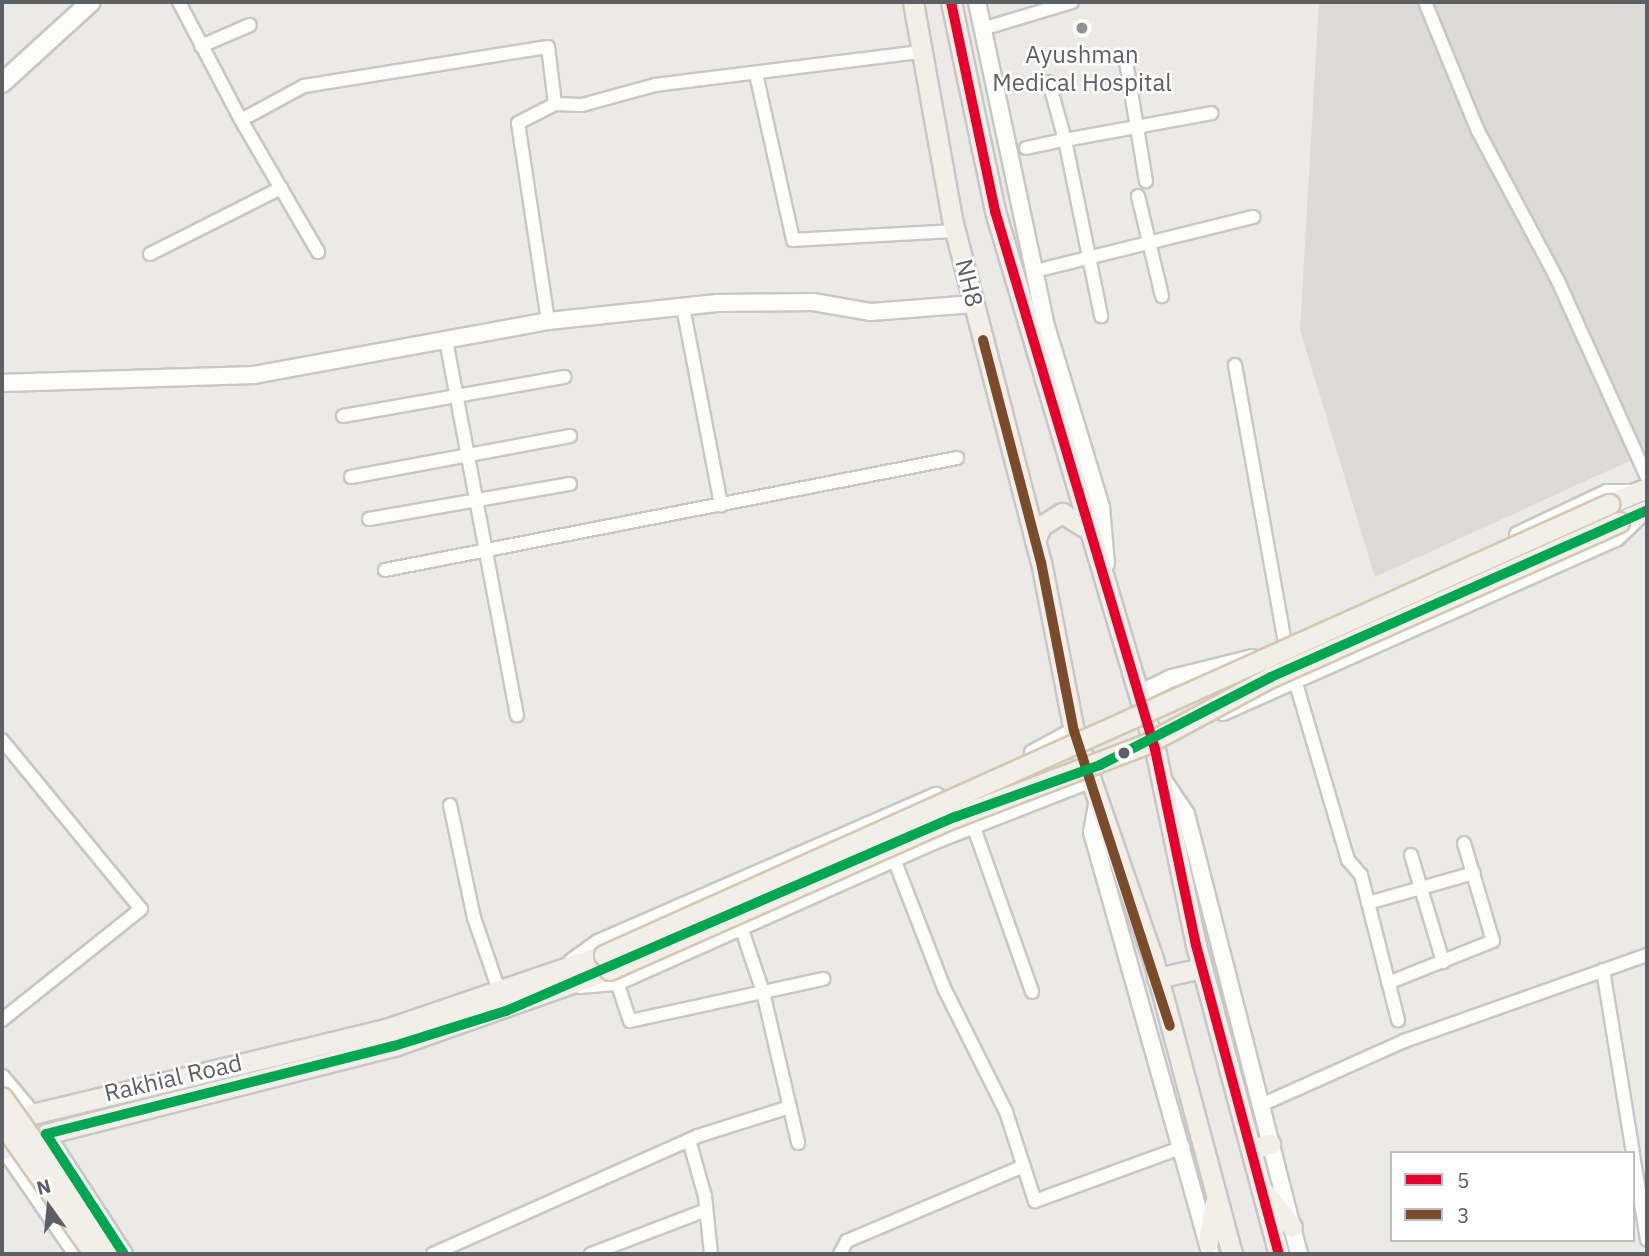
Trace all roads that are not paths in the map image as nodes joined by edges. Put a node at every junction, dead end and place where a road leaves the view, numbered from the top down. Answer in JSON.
{"nodes":[{"id":1,"x":77,"y":2,"type":"edge"},
{"id":2,"x":91,"y":2,"type":"edge"},
{"id":3,"x":179,"y":2,"type":"edge"},
{"id":4,"x":951,"y":2,"type":"edge"},
{"id":5,"x":978,"y":2,"type":"edge"},
{"id":6,"x":1072,"y":2,"type":"edge"},
{"id":7,"x":1425,"y":2,"type":"edge"},
{"id":8,"x":912,"y":4,"type":"edge"},
{"id":9,"x":250,"y":25,"type":"dead end"},
{"id":10,"x":982,"y":29,"type":"junction"},
{"id":11,"x":201,"y":46,"type":"junction"},
{"id":12,"x":921,"y":52,"type":"junction"},
{"id":13,"x":1126,"y":62,"type":"dead end"},
{"id":14,"x":2,"y":71,"type":"edge"},
{"id":15,"x":756,"y":74,"type":"junction"},
{"id":16,"x":1048,"y":82,"type":"dead end"},
{"id":17,"x":2,"y":83,"type":"edge"},
{"id":18,"x":555,"y":104,"type":"junction"},
{"id":19,"x":1212,"y":113,"type":"dead end"},
{"id":20,"x":242,"y":120,"type":"junction"},
{"id":21,"x":1139,"y":127,"type":"junction"},
{"id":22,"x":1065,"y":141,"type":"junction"},
{"id":23,"x":1026,"y":148,"type":"dead end"},
{"id":24,"x":1146,"y":181,"type":"dead end"},
{"id":25,"x":281,"y":188,"type":"junction"},
{"id":26,"x":1138,"y":196,"type":"dead end"},
{"id":27,"x":1253,"y":217,"type":"dead end"},
{"id":28,"x":956,"y":231,"type":"junction"},
{"id":29,"x":1150,"y":243,"type":"junction"},
{"id":30,"x":318,"y":252,"type":"dead end"},
{"id":31,"x":150,"y":254,"type":"dead end"},
{"id":32,"x":1086,"y":258,"type":"junction"},
{"id":33,"x":1035,"y":271,"type":"junction"},
{"id":34,"x":1162,"y":296,"type":"dead end"},
{"id":35,"x":974,"y":304,"type":"junction"},
{"id":36,"x":683,"y":307,"type":"junction"},
{"id":37,"x":1101,"y":316,"type":"dead end"},
{"id":38,"x":548,"y":321,"type":"junction"},
{"id":39,"x":446,"y":340,"type":"junction"},
{"id":40,"x":1235,"y":365,"type":"dead end"},
{"id":41,"x":565,"y":377,"type":"dead end"},
{"id":42,"x":2,"y":383,"type":"edge"},
{"id":43,"x":459,"y":395,"type":"junction"},
{"id":44,"x":343,"y":416,"type":"dead end"},
{"id":45,"x":569,"y":436,"type":"dead end"},
{"id":46,"x":470,"y":450,"type":"junction"},
{"id":47,"x":957,"y":458,"type":"dead end"},
{"id":48,"x":351,"y":477,"type":"dead end"},
{"id":49,"x":570,"y":484,"type":"dead end"},
{"id":50,"x":478,"y":499,"type":"junction"},
{"id":51,"x":1645,"y":500,"type":"edge"},
{"id":52,"x":721,"y":505,"type":"junction"},
{"id":53,"x":369,"y":519,"type":"dead end"},
{"id":54,"x":1086,"y":528,"type":"junction"},
{"id":55,"x":1035,"y":541,"type":"junction"},
{"id":56,"x":486,"y":552,"type":"junction"},
{"id":57,"x":384,"y":570,"type":"dead end"},
{"id":58,"x":1109,"y":598,"type":"junction"},
{"id":59,"x":1285,"y":643,"type":"junction"},
{"id":60,"x":1295,"y":680,"type":"junction"},
{"id":61,"x":1139,"y":694,"type":"junction"},
{"id":62,"x":517,"y":715,"type":"dead end"},
{"id":63,"x":1074,"y":731,"type":"junction"},
{"id":64,"x":2,"y":740,"type":"edge"},
{"id":65,"x":1155,"y":749,"type":"junction"},
{"id":66,"x":1160,"y":775,"type":"junction"},
{"id":67,"x":1092,"y":779,"type":"junction"},
{"id":68,"x":1098,"y":799,"type":"junction"},
{"id":69,"x":450,"y":805,"type":"dead end"},
{"id":70,"x":973,"y":825,"type":"junction"},
{"id":71,"x":1464,"y":843,"type":"dead end"},
{"id":72,"x":1411,"y":855,"type":"dead end"},
{"id":73,"x":894,"y":859,"type":"junction"},
{"id":74,"x":1474,"y":873,"type":"junction"},
{"id":75,"x":1420,"y":888,"type":"junction"},
{"id":76,"x":1368,"y":903,"type":"junction"},
{"id":77,"x":740,"y":927,"type":"junction"},
{"id":78,"x":1647,"y":955,"type":"edge"},
{"id":79,"x":1443,"y":962,"type":"junction"},
{"id":80,"x":1202,"y":968,"type":"junction"},
{"id":81,"x":610,"y":969,"type":"junction"},
{"id":82,"x":1603,"y":970,"type":"junction"},
{"id":83,"x":1157,"y":978,"type":"junction"},
{"id":84,"x":823,"y":979,"type":"dead end"},
{"id":85,"x":558,"y":981,"type":"junction"},
{"id":86,"x":1388,"y":983,"type":"junction"},
{"id":87,"x":763,"y":992,"type":"junction"},
{"id":88,"x":1032,"y":992,"type":"dead end"},
{"id":89,"x":500,"y":993,"type":"junction"},
{"id":90,"x":2,"y":1020,"type":"edge"},
{"id":91,"x":1398,"y":1020,"type":"dead end"},
{"id":92,"x":2,"y":1078,"type":"edge"},
{"id":93,"x":2,"y":1097,"type":"edge"},
{"id":94,"x":1261,"y":1105,"type":"junction"},
{"id":95,"x":790,"y":1107,"type":"junction"},
{"id":96,"x":32,"y":1114,"type":"junction"},
{"id":97,"x":2,"y":1124,"type":"edge"},
{"id":98,"x":46,"y":1134,"type":"junction"},
{"id":99,"x":689,"y":1140,"type":"junction"},
{"id":100,"x":798,"y":1143,"type":"dead end"},
{"id":101,"x":1270,"y":1144,"type":"junction"},
{"id":102,"x":1183,"y":1147,"type":"junction"},
{"id":103,"x":3,"y":1148,"type":"edge"},
{"id":104,"x":1251,"y":1149,"type":"junction"},
{"id":105,"x":1633,"y":1151,"type":"edge"},
{"id":106,"x":1024,"y":1166,"type":"junction"},
{"id":107,"x":1635,"y":1166,"type":"edge"},
{"id":108,"x":1262,"y":1190,"type":"junction"},
{"id":109,"x":1217,"y":1196,"type":"junction"},
{"id":110,"x":706,"y":1210,"type":"junction"},
{"id":111,"x":1292,"y":1227,"type":"junction"},
{"id":112,"x":1647,"y":1240,"type":"edge"},
{"id":113,"x":1210,"y":1248,"type":"edge"},
{"id":114,"x":77,"y":1254,"type":"edge"},
{"id":115,"x":94,"y":1254,"type":"edge"},
{"id":116,"x":113,"y":1254,"type":"edge"},
{"id":117,"x":124,"y":1254,"type":"edge"},
{"id":118,"x":433,"y":1254,"type":"edge"},
{"id":119,"x":591,"y":1254,"type":"edge"},
{"id":120,"x":711,"y":1254,"type":"edge"},
{"id":121,"x":840,"y":1254,"type":"edge"},
{"id":122,"x":1232,"y":1254,"type":"edge"},
{"id":123,"x":1279,"y":1254,"type":"edge"},
{"id":124,"x":1299,"y":1254,"type":"edge"}],
"edges":[{"from":1,"to":14,"type":"main road"},
{"from":2,"to":17,"type":"main road"},
{"from":3,"to":11,"type":"street"},
{"from":4,"to":54,"type":"main road","name":"NH8"},
{"from":5,"to":10,"type":"street"},
{"from":6,"to":10,"type":"street"},
{"from":7,"to":51,"type":"street"},
{"from":8,"to":12,"type":"main road","name":"NH8"},
{"from":9,"to":11,"type":"street"},
{"from":10,"to":33,"type":"street"},
{"from":11,"to":20,"type":"street"},
{"from":12,"to":15,"type":"street"},
{"from":12,"to":28,"type":"main road","name":"NH8"},
{"from":13,"to":21,"type":"street"},
{"from":15,"to":18,"type":"street"},
{"from":15,"to":28,"type":"street"},
{"from":16,"to":22,"type":"street"},
{"from":18,"to":20,"type":"street"},
{"from":18,"to":38,"type":"street"},
{"from":19,"to":21,"type":"street"},
{"from":20,"to":25,"type":"street"},
{"from":21,"to":22,"type":"street"},
{"from":21,"to":24,"type":"street"},
{"from":22,"to":23,"type":"street"},
{"from":22,"to":32,"type":"street"},
{"from":25,"to":30,"type":"street"},
{"from":25,"to":31,"type":"street"},
{"from":26,"to":29,"type":"street"},
{"from":27,"to":29,"type":"street"},
{"from":28,"to":35,"type":"main road","name":"NH8"},
{"from":29,"to":32,"type":"street"},
{"from":29,"to":34,"type":"street"},
{"from":32,"to":33,"type":"street"},
{"from":32,"to":37,"type":"street"},
{"from":33,"to":58,"type":"street"},
{"from":35,"to":36,"type":"street"},
{"from":35,"to":55,"type":"main road","name":"NH8"},
{"from":36,"to":38,"type":"street"},
{"from":36,"to":52,"type":"street"},
{"from":38,"to":39,"type":"street"},
{"from":39,"to":42,"type":"street"},
{"from":39,"to":43,"type":"street"},
{"from":40,"to":59,"type":"street"},
{"from":41,"to":43,"type":"street"},
{"from":43,"to":44,"type":"street"},
{"from":43,"to":46,"type":"street"},
{"from":45,"to":46,"type":"street"},
{"from":46,"to":48,"type":"street"},
{"from":46,"to":50,"type":"street"},
{"from":47,"to":52,"type":"street"},
{"from":49,"to":50,"type":"street"},
{"from":50,"to":53,"type":"street"},
{"from":50,"to":56,"type":"street"},
{"from":51,"to":59,"type":"street"},
{"from":51,"to":60,"type":"street"},
{"from":51,"to":81,"type":"main road","bridge":true},
{"from":51,"to":81,"type":"main road","bridge":true},
{"from":52,"to":56,"type":"street"},
{"from":54,"to":55,"type":"main road"},
{"from":54,"to":58,"type":"main road","name":"NH8"},
{"from":55,"to":63,"type":"main road","name":"NH8"},
{"from":56,"to":57,"type":"street"},
{"from":56,"to":62,"type":"street"},
{"from":58,"to":61,"type":"main road","name":"NH8"},
{"from":59,"to":61,"type":"street"},
{"from":60,"to":65,"type":"street"},
{"from":60,"to":76,"type":"street"},
{"from":61,"to":65,"type":"main road","name":"NH8"},
{"from":63,"to":67,"type":"main road","name":"NH8"},
{"from":63,"to":85,"type":"street"},
{"from":64,"to":90,"type":"street"},
{"from":65,"to":66,"type":"main road","name":"NH8"},
{"from":66,"to":80,"type":"main road","name":"NH8"},
{"from":66,"to":94,"type":"street"},
{"from":67,"to":68,"type":"main road","name":"NH8"},
{"from":67,"to":70,"type":"street"},
{"from":68,"to":83,"type":"main road","name":"NH8"},
{"from":68,"to":102,"type":"street"},
{"from":69,"to":89,"type":"street"},
{"from":70,"to":73,"type":"street"},
{"from":70,"to":88,"type":"street"},
{"from":71,"to":74,"type":"street"},
{"from":72,"to":75,"type":"street"},
{"from":73,"to":77,"type":"street"},
{"from":73,"to":106,"type":"street"},
{"from":74,"to":75,"type":"street"},
{"from":74,"to":79,"type":"street"},
{"from":75,"to":76,"type":"street"},
{"from":75,"to":79,"type":"street"},
{"from":76,"to":86,"type":"street"},
{"from":77,"to":81,"type":"street"},
{"from":77,"to":87,"type":"street"},
{"from":78,"to":82,"type":"street"},
{"from":79,"to":86,"type":"street"},
{"from":80,"to":83,"type":"main road"},
{"from":80,"to":104,"type":"main road","name":"NH8"},
{"from":81,"to":85,"type":"main road"},
{"from":81,"to":87,"type":"street"},
{"from":82,"to":94,"type":"street"},
{"from":82,"to":105,"type":"street"},
{"from":83,"to":109,"type":"main road","name":"NH8"},
{"from":84,"to":87,"type":"street"},
{"from":85,"to":89,"type":"main road","name":"Rakhial Road"},
{"from":85,"to":98,"type":"main road","name":"Rakhial Road"},
{"from":86,"to":91,"type":"street"},
{"from":87,"to":95,"type":"street"},
{"from":89,"to":96,"type":"main road","name":"Rakhial Road"},
{"from":92,"to":96,"type":"street"},
{"from":93,"to":116,"type":"main road","bridge":true},
{"from":94,"to":101,"type":"street"},
{"from":95,"to":99,"type":"street"},
{"from":95,"to":100,"type":"street"},
{"from":96,"to":97,"type":"street"},
{"from":96,"to":98,"type":"street"},
{"from":97,"to":115,"type":"main road","bridge":true},
{"from":98,"to":103,"type":"street"},
{"from":98,"to":117,"type":"street"},
{"from":99,"to":110,"type":"street"},
{"from":99,"to":118,"type":"street"},
{"from":101,"to":104,"type":"main road"},
{"from":101,"to":111,"type":"street"},
{"from":102,"to":106,"type":"street"},
{"from":102,"to":113,"type":"street"},
{"from":103,"to":114,"type":"street"},
{"from":104,"to":108,"type":"main road","name":"NH8"},
{"from":106,"to":121,"type":"street"},
{"from":107,"to":112,"type":"street"},
{"from":108,"to":111,"type":"main road"},
{"from":108,"to":123,"type":"main road","name":"NH8"},
{"from":109,"to":113,"type":"main road"},
{"from":109,"to":122,"type":"main road","name":"NH8"},
{"from":110,"to":119,"type":"street"},
{"from":110,"to":120,"type":"street"},
{"from":111,"to":124,"type":"street"}]}
